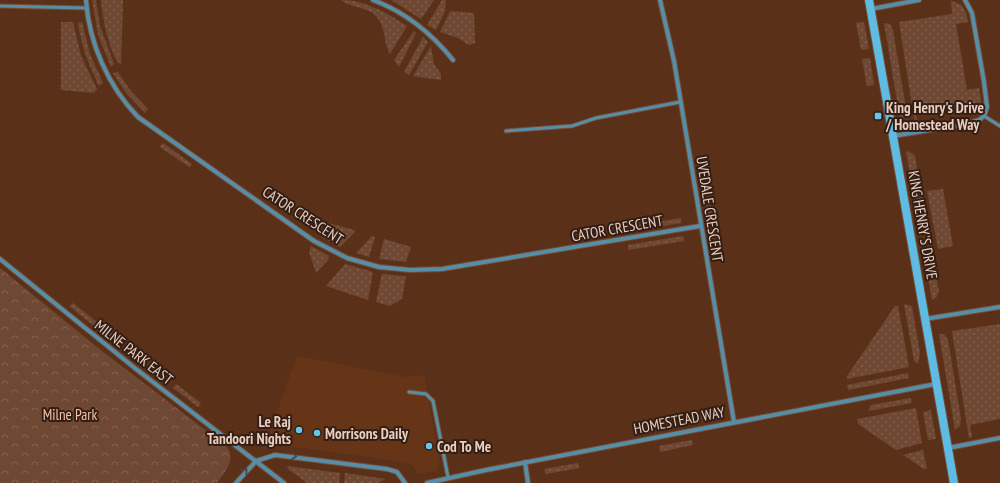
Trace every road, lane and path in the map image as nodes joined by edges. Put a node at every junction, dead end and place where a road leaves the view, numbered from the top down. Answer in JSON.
{"nodes":[{"id":1,"x":86,"y":0,"type":"edge"},
{"id":2,"x":374,"y":0,"type":"edge"},
{"id":3,"x":660,"y":0,"type":"edge"},
{"id":4,"x":869,"y":0,"type":"edge"},
{"id":5,"x":919,"y":0,"type":"edge"},
{"id":6,"x":965,"y":0,"type":"edge"},
{"id":7,"x":0,"y":6,"type":"edge"},
{"id":8,"x":86,"y":8,"type":"junction"},
{"id":9,"x":871,"y":9,"type":"junction"},
{"id":10,"x":453,"y":60,"type":"dead end"},
{"id":11,"x":680,"y":102,"type":"junction"},
{"id":12,"x":984,"y":116,"type":"junction"},
{"id":13,"x":1000,"y":126,"type":"edge"},
{"id":14,"x":506,"y":131,"type":"dead end"},
{"id":15,"x":893,"y":136,"type":"junction"},
{"id":16,"x":700,"y":226,"type":"junction"},
{"id":17,"x":0,"y":259,"type":"edge"},
{"id":18,"x":1000,"y":307,"type":"edge"},
{"id":19,"x":925,"y":319,"type":"junction"},
{"id":20,"x":936,"y":384,"type":"junction"},
{"id":21,"x":409,"y":392,"type":"dead end"},
{"id":22,"x":734,"y":422,"type":"junction"},
{"id":23,"x":1000,"y":438,"type":"edge"},
{"id":24,"x":948,"y":448,"type":"junction"},
{"id":25,"x":256,"y":460,"type":"junction"},
{"id":26,"x":524,"y":462,"type":"junction"},
{"id":27,"x":448,"y":477,"type":"junction"},
{"id":28,"x":236,"y":483,"type":"edge"},
{"id":29,"x":284,"y":483,"type":"edge"},
{"id":30,"x":405,"y":483,"type":"edge"},
{"id":31,"x":427,"y":483,"type":"edge"},
{"id":32,"x":528,"y":483,"type":"edge"},
{"id":33,"x":954,"y":483,"type":"edge"}],
"edges":[{"from":1,"to":8,"type":"street","name":"CATOR CRESCENT"},
{"from":2,"to":10,"type":"street"},
{"from":3,"to":11,"type":"street","name":"UVEDALE CRESCENT"},
{"from":4,"to":9,"type":"street","name":"KING HENRY'S DRIVE"},
{"from":5,"to":9,"type":"street"},
{"from":6,"to":12,"type":"street"},
{"from":7,"to":8,"type":"lane"},
{"from":8,"to":16,"type":"street","name":"CATOR CRESCENT"},
{"from":9,"to":15,"type":"street","name":"KING HENRY'S DRIVE"},
{"from":11,"to":14,"type":"lane"},
{"from":11,"to":16,"type":"street","name":"UVEDALE CRESCENT"},
{"from":12,"to":13,"type":"lane"},
{"from":12,"to":15,"type":"street"},
{"from":15,"to":19,"type":"street","name":"KING HENRY'S DRIVE"},
{"from":16,"to":22,"type":"street","name":"UVEDALE CRESCENT"},
{"from":17,"to":25,"type":"street","name":"MILNE PARK EAST"},
{"from":18,"to":19,"type":"street"},
{"from":19,"to":20,"type":"street","name":"KING HENRY'S DRIVE"},
{"from":20,"to":22,"type":"street","name":"HOMESTEAD WAY"},
{"from":20,"to":24,"type":"street","name":"KING HENRY'S DRIVE"},
{"from":21,"to":27,"type":"lane"},
{"from":22,"to":26,"type":"street","name":"HOMESTEAD WAY"},
{"from":23,"to":24,"type":"street"},
{"from":24,"to":33,"type":"street","name":"KING HENRY'S DRIVE"},
{"from":28,"to":25,"type":"street","one_way":true},
{"from":25,"to":29,"type":"street","name":"MILNE PARK EAST"},
{"from":25,"to":30,"type":"street","one_way":true},
{"from":26,"to":27,"type":"street","name":"HOMESTEAD WAY"},
{"from":26,"to":32,"type":"street"},
{"from":27,"to":31,"type":"street","name":"HOMESTEAD WAY"}]}
